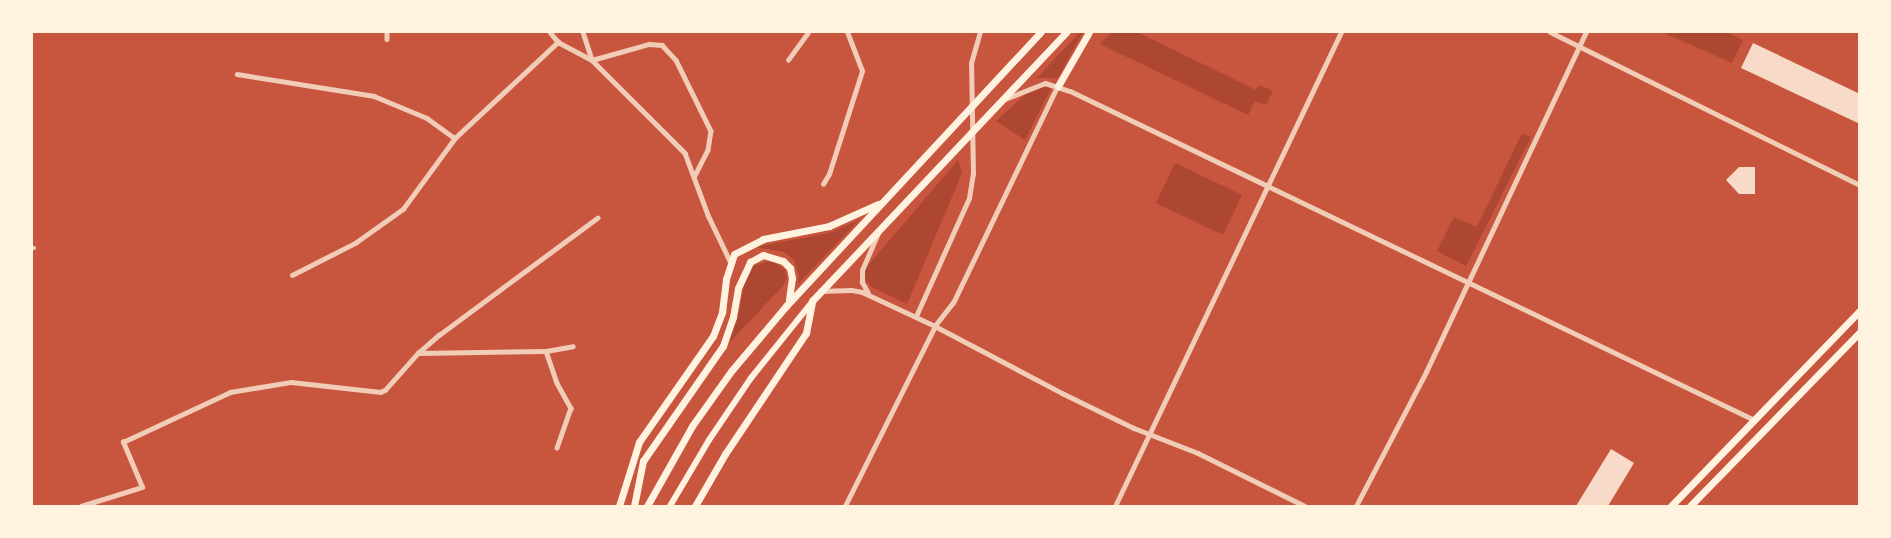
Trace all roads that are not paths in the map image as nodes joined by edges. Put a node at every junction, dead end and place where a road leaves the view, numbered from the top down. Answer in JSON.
{"nodes":[{"id":1,"x":387,"y":32,"type":"edge"},
{"id":2,"x":550,"y":32,"type":"edge"},
{"id":3,"x":583,"y":32,"type":"edge"},
{"id":4,"x":808,"y":32,"type":"edge"},
{"id":5,"x":847,"y":32,"type":"edge"},
{"id":6,"x":980,"y":32,"type":"edge"},
{"id":7,"x":1041,"y":32,"type":"edge"},
{"id":8,"x":1066,"y":32,"type":"edge"},
{"id":9,"x":1089,"y":32,"type":"edge"},
{"id":10,"x":1341,"y":32,"type":"edge"},
{"id":11,"x":1550,"y":32,"type":"edge"},
{"id":12,"x":1586,"y":32,"type":"edge"},
{"id":13,"x":387,"y":39,"type":"dead end"},
{"id":14,"x":558,"y":42,"type":"junction"},
{"id":15,"x":1579,"y":46,"type":"junction"},
{"id":16,"x":592,"y":60,"type":"junction"},
{"id":17,"x":788,"y":60,"type":"dead end"},
{"id":18,"x":237,"y":74,"type":"dead end"},
{"id":19,"x":1058,"y":86,"type":"junction"},
{"id":20,"x":1003,"y":99,"type":"junction"},
{"id":21,"x":455,"y":138,"type":"junction"},
{"id":22,"x":695,"y":176,"type":"junction"},
{"id":23,"x":823,"y":184,"type":"dead end"},
{"id":24,"x":1266,"y":185,"type":"junction"},
{"id":25,"x":1860,"y":185,"type":"edge"},
{"id":26,"x":882,"y":202,"type":"junction"},
{"id":27,"x":597,"y":218,"type":"dead end"},
{"id":28,"x":880,"y":230,"type":"junction"},
{"id":29,"x":730,"y":261,"type":"junction"},
{"id":30,"x":292,"y":275,"type":"dead end"},
{"id":31,"x":1467,"y":282,"type":"junction"},
{"id":32,"x":820,"y":291,"type":"junction"},
{"id":33,"x":872,"y":297,"type":"junction"},
{"id":34,"x":812,"y":301,"type":"junction"},
{"id":35,"x":786,"y":306,"type":"junction"},
{"id":36,"x":1860,"y":310,"type":"edge"},
{"id":37,"x":916,"y":316,"type":"junction"},
{"id":38,"x":935,"y":326,"type":"junction"},
{"id":39,"x":1860,"y":332,"type":"edge"},
{"id":40,"x":573,"y":346,"type":"dead end"},
{"id":41,"x":546,"y":351,"type":"junction"},
{"id":42,"x":418,"y":353,"type":"junction"},
{"id":43,"x":1752,"y":419,"type":"junction"},
{"id":44,"x":1148,"y":432,"type":"junction"},
{"id":45,"x":557,"y":448,"type":"dead end"},
{"id":46,"x":81,"y":507,"type":"edge"},
{"id":47,"x":619,"y":507,"type":"edge"},
{"id":48,"x":634,"y":507,"type":"edge"},
{"id":49,"x":647,"y":507,"type":"edge"},
{"id":50,"x":670,"y":507,"type":"edge"},
{"id":51,"x":695,"y":507,"type":"edge"},
{"id":52,"x":845,"y":507,"type":"edge"},
{"id":53,"x":1115,"y":507,"type":"edge"},
{"id":54,"x":1305,"y":507,"type":"edge"},
{"id":55,"x":1356,"y":507,"type":"edge"},
{"id":56,"x":1671,"y":507,"type":"edge"},
{"id":57,"x":1690,"y":507,"type":"edge"}],
"edges":[{"from":1,"to":13,"type":"street"},
{"from":2,"to":14,"type":"street"},
{"from":3,"to":16,"type":"street"},
{"from":4,"to":17,"type":"street"},
{"from":5,"to":23,"type":"street"},
{"from":6,"to":37,"type":"street"},
{"from":7,"to":26,"type":"main road"},
{"from":8,"to":20,"type":"main road"},
{"from":9,"to":19,"type":"main road"},
{"from":10,"to":24,"type":"street"},
{"from":11,"to":15,"type":"street"},
{"from":12,"to":15,"type":"street"},
{"from":14,"to":16,"type":"street"},
{"from":14,"to":21,"type":"street"},
{"from":15,"to":25,"type":"street"},
{"from":15,"to":31,"type":"street"},
{"from":16,"to":22,"type":"street"},
{"from":16,"to":22,"type":"street"},
{"from":18,"to":21,"type":"street"},
{"from":19,"to":20,"type":"street"},
{"from":19,"to":24,"type":"street"},
{"from":19,"to":38,"type":"street"},
{"from":20,"to":28,"type":"main road"},
{"from":21,"to":30,"type":"street"},
{"from":22,"to":29,"type":"street"},
{"from":24,"to":31,"type":"street"},
{"from":24,"to":44,"type":"street"},
{"from":26,"to":29,"type":"main road"},
{"from":26,"to":35,"type":"main road"},
{"from":27,"to":42,"type":"street"},
{"from":28,"to":32,"type":"main road"},
{"from":28,"to":33,"type":"street"},
{"from":29,"to":47,"type":"main road"},
{"from":31,"to":43,"type":"street"},
{"from":31,"to":55,"type":"street"},
{"from":32,"to":33,"type":"street"},
{"from":32,"to":34,"type":"main road"},
{"from":33,"to":37,"type":"street"},
{"from":34,"to":50,"type":"main road"},
{"from":34,"to":51,"type":"main road"},
{"from":35,"to":48,"type":"main road"},
{"from":35,"to":49,"type":"main road"},
{"from":36,"to":43,"type":"main road"},
{"from":37,"to":38,"type":"street"},
{"from":38,"to":44,"type":"street"},
{"from":38,"to":52,"type":"street"},
{"from":39,"to":57,"type":"main road"},
{"from":40,"to":41,"type":"street"},
{"from":41,"to":42,"type":"street"},
{"from":41,"to":45,"type":"street"},
{"from":42,"to":46,"type":"street"},
{"from":43,"to":56,"type":"main road"},
{"from":44,"to":53,"type":"street"},
{"from":44,"to":54,"type":"street"}]}
